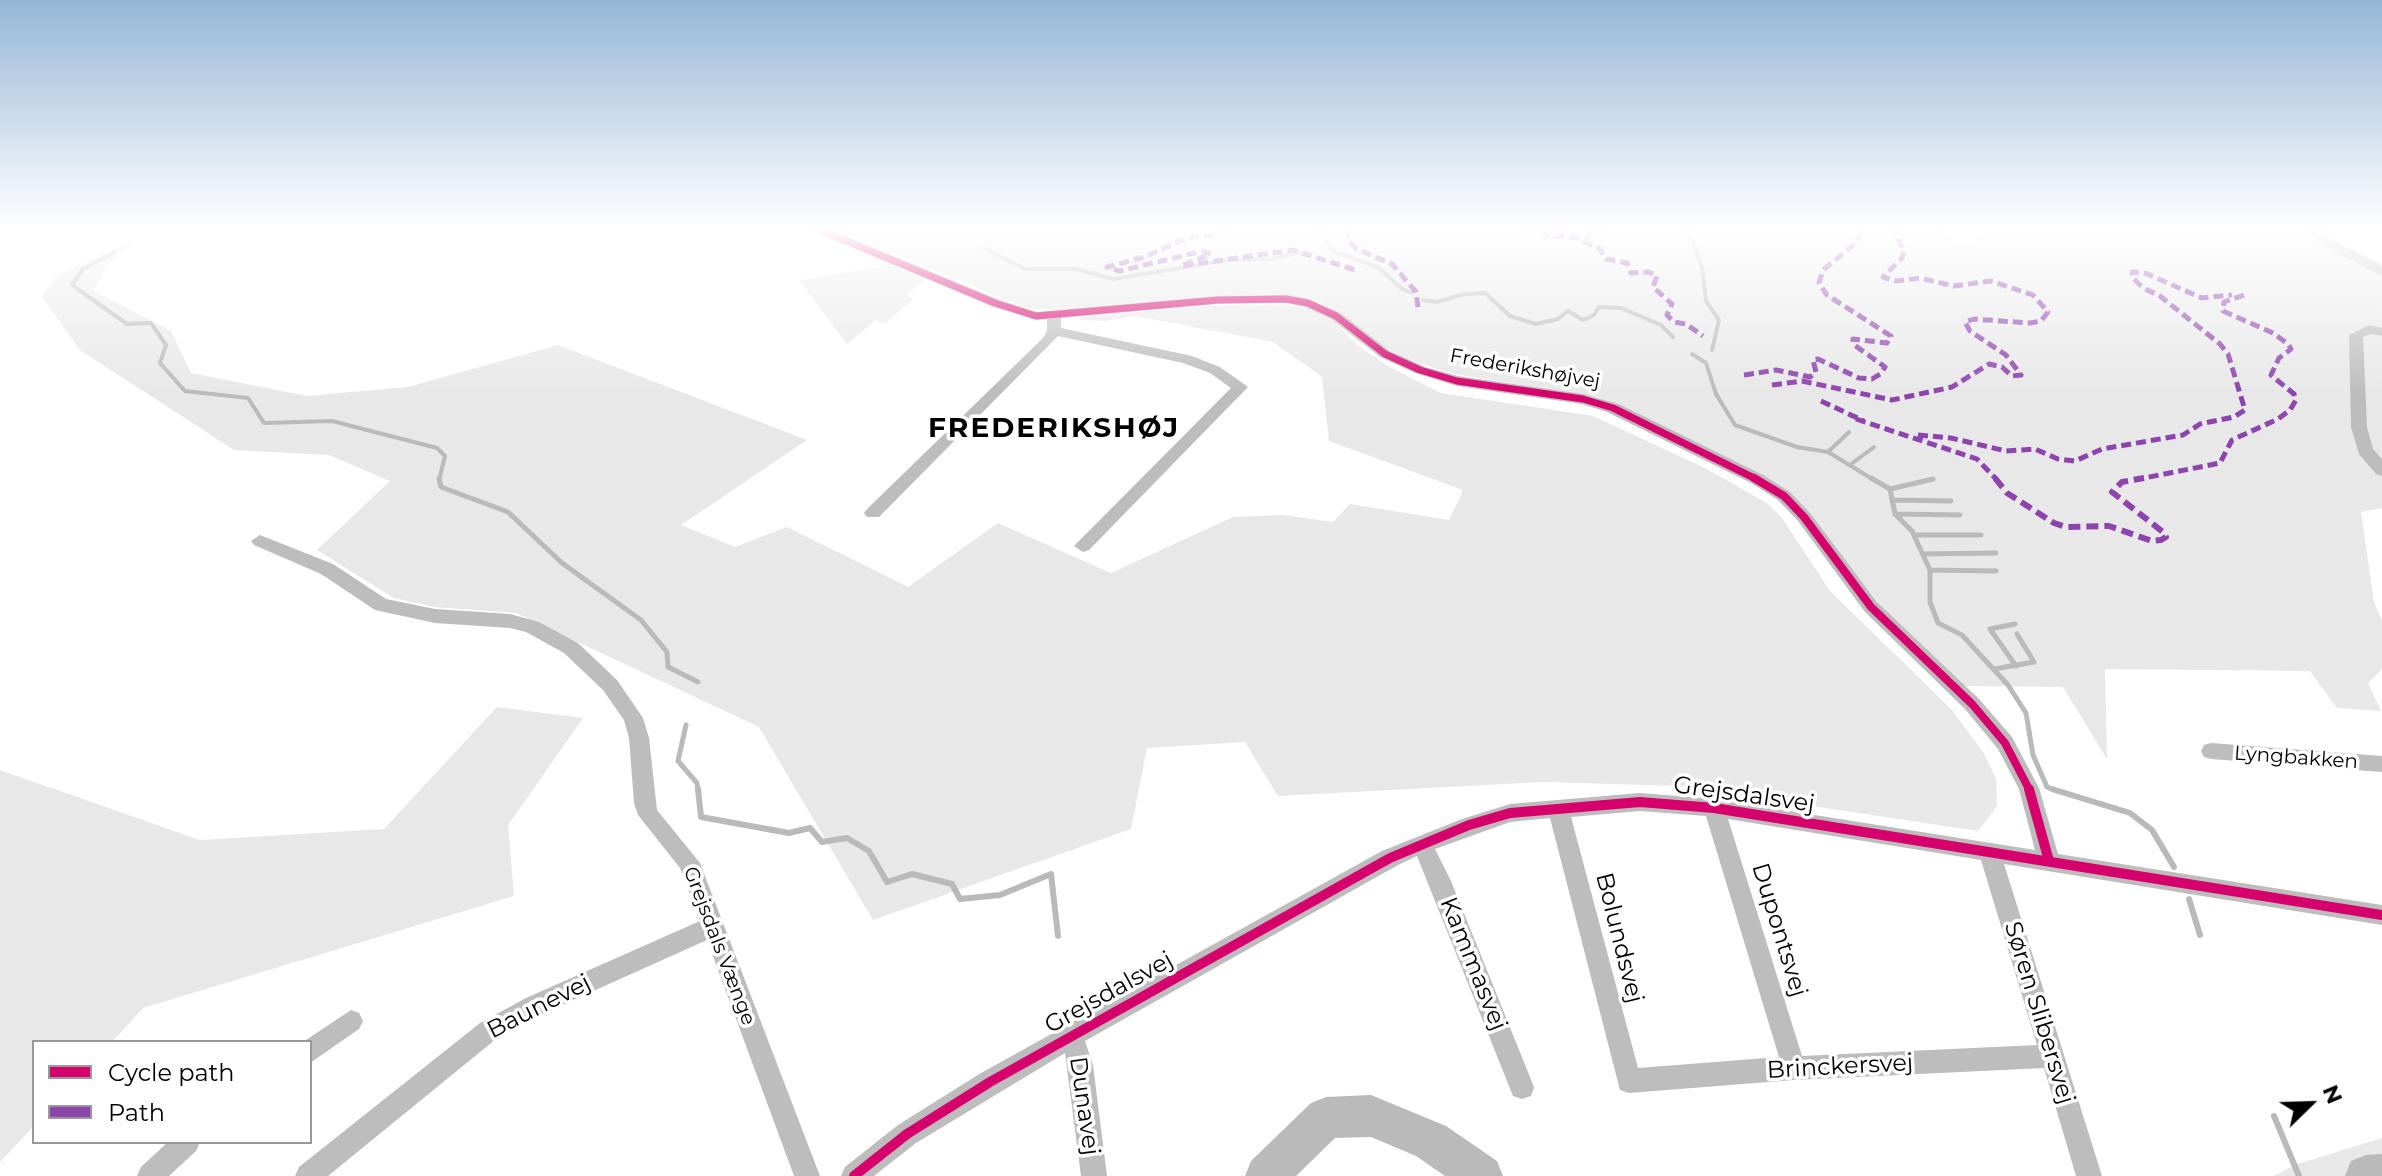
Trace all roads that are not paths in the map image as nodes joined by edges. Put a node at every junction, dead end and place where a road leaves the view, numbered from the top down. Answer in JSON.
{"nodes":[{"id":1,"x":947,"y":283,"type":"edge"},
{"id":2,"x":1054,"y":323,"type":"junction"},
{"id":3,"x":2382,"y":332,"type":"edge"},
{"id":4,"x":2382,"y":470,"type":"edge"},
{"id":5,"x":873,"y":513,"type":"dead end"},
{"id":6,"x":260,"y":541,"type":"dead end"},
{"id":7,"x":1083,"y":546,"type":"dead end"},
{"id":8,"x":2211,"y":751,"type":"dead end"},
{"id":9,"x":2382,"y":764,"type":"edge"},
{"id":10,"x":1558,"y":807,"type":"junction"},
{"id":11,"x":1714,"y":808,"type":"junction"},
{"id":12,"x":1421,"y":843,"type":"junction"},
{"id":13,"x":1989,"y":851,"type":"junction"},
{"id":14,"x":2049,"y":861,"type":"junction"},
{"id":15,"x":2382,"y":915,"type":"edge"},
{"id":16,"x":713,"y":926,"type":"junction"},
{"id":17,"x":351,"y":1021,"type":"dead end"},
{"id":18,"x":1072,"y":1037,"type":"junction"},
{"id":19,"x":312,"y":1050,"type":"edge"},
{"id":20,"x":2052,"y":1056,"type":"junction"},
{"id":21,"x":1794,"y":1068,"type":"junction"},
{"id":22,"x":1629,"y":1081,"type":"joint"},
{"id":23,"x":1522,"y":1087,"type":"dead end"},
{"id":24,"x":185,"y":1144,"type":"edge"},
{"id":25,"x":150,"y":1176,"type":"edge"},
{"id":26,"x":308,"y":1176,"type":"edge"},
{"id":27,"x":807,"y":1176,"type":"edge"},
{"id":28,"x":854,"y":1176,"type":"edge"},
{"id":29,"x":1094,"y":1176,"type":"edge"},
{"id":30,"x":2089,"y":1176,"type":"edge"}],
"edges":[{"from":1,"to":2,"type":"street","name":"Frederikshøjvej"},
{"from":2,"to":5,"type":"street"},
{"from":2,"to":7,"type":"street"},
{"from":2,"to":14,"type":"street","name":"Frederikshøjvej"},
{"from":3,"to":4,"type":"street"},
{"from":6,"to":16,"type":"street","name":"Grejsdals Vænge"},
{"from":8,"to":9,"type":"street","name":"Lyngbakken"},
{"from":10,"to":11,"type":"street","name":"Grejsdalsvej"},
{"from":10,"to":12,"type":"street","name":"Grejsdalsvej"},
{"from":10,"to":22,"type":"street","name":"Bolundsvej"},
{"from":11,"to":13,"type":"street","name":"Grejsdalsvej"},
{"from":11,"to":21,"type":"street","name":"Dupontsvej"},
{"from":12,"to":18,"type":"street","name":"Grejsdalsvej"},
{"from":12,"to":23,"type":"street","name":"Kammasvej"},
{"from":13,"to":14,"type":"street","name":"Grejsdalsvej"},
{"from":13,"to":20,"type":"street","name":"Søren Slibersvej"},
{"from":14,"to":15,"type":"street","name":"Grejsdalsvej"},
{"from":16,"to":26,"type":"street","name":"Baunevej"},
{"from":16,"to":27,"type":"street","name":"Grejsdals Vænge"},
{"from":17,"to":19,"type":"street"},
{"from":18,"to":28,"type":"street","name":"Grejsdalsvej"},
{"from":18,"to":29,"type":"street","name":"Dunavej"},
{"from":20,"to":21,"type":"street","name":"Brinckersvej"},
{"from":20,"to":30,"type":"street","name":"Søren Slibersvej"},
{"from":21,"to":22,"type":"street","name":"Brinckersvej"},
{"from":24,"to":25,"type":"street"}]}
